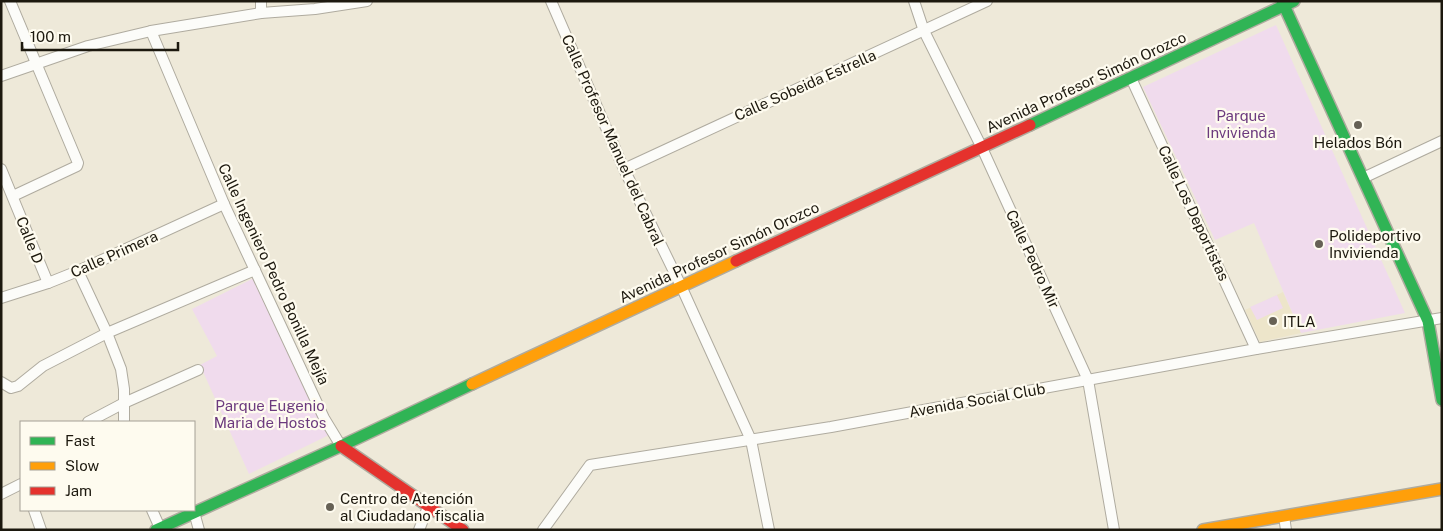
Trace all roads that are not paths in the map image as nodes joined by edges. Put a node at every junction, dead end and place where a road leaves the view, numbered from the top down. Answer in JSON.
{"nodes":[{"id":1,"x":10,"y":1,"type":"edge"},
{"id":2,"x":261,"y":1,"type":"edge"},
{"id":3,"x":365,"y":1,"type":"edge"},
{"id":4,"x":551,"y":1,"type":"edge"},
{"id":5,"x":914,"y":1,"type":"edge"},
{"id":6,"x":987,"y":1,"type":"edge"},
{"id":7,"x":1286,"y":3,"type":"edge"},
{"id":8,"x":261,"y":13,"type":"junction"},
{"id":9,"x":151,"y":31,"type":"junction"},
{"id":10,"x":924,"y":31,"type":"junction"},
{"id":11,"x":35,"y":63,"type":"junction"},
{"id":12,"x":1,"y":76,"type":"edge"},
{"id":13,"x":1131,"y":78,"type":"junction"},
{"id":14,"x":1442,"y":141,"type":"edge"},
{"id":15,"x":982,"y":148,"type":"junction"},
{"id":16,"x":1,"y":169,"type":"edge"},
{"id":17,"x":624,"y":169,"type":"junction"},
{"id":18,"x":1363,"y":178,"type":"junction"},
{"id":19,"x":13,"y":196,"type":"junction"},
{"id":20,"x":224,"y":204,"type":"junction"},
{"id":21,"x":254,"y":270,"type":"junction"},
{"id":22,"x":78,"y":271,"type":"junction"},
{"id":23,"x":48,"y":283,"type":"junction"},
{"id":24,"x":681,"y":286,"type":"junction"},
{"id":25,"x":1,"y":298,"type":"edge"},
{"id":26,"x":1442,"y":318,"type":"edge"},
{"id":27,"x":1428,"y":321,"type":"junction"},
{"id":28,"x":107,"y":333,"type":"junction"},
{"id":29,"x":1256,"y":349,"type":"junction"},
{"id":30,"x":198,"y":370,"type":"dead end"},
{"id":31,"x":1088,"y":380,"type":"junction"},
{"id":32,"x":1,"y":382,"type":"edge"},
{"id":33,"x":1442,"y":400,"type":"edge"},
{"id":34,"x":124,"y":403,"type":"junction"},
{"id":35,"x":90,"y":421,"type":"edge"},
{"id":36,"x":124,"y":421,"type":"edge"},
{"id":37,"x":751,"y":440,"type":"junction"},
{"id":38,"x":341,"y":446,"type":"junction"},
{"id":39,"x":20,"y":484,"type":"edge"},
{"id":40,"x":1442,"y":489,"type":"edge"},
{"id":41,"x":1,"y":494,"type":"edge"},
{"id":42,"x":428,"y":507,"type":"junction"},
{"id":43,"x":34,"y":511,"type":"edge"},
{"id":44,"x":152,"y":511,"type":"edge"},
{"id":45,"x":194,"y":512,"type":"junction"},
{"id":46,"x":1284,"y":516,"type":"junction"},
{"id":47,"x":158,"y":529,"type":"edge"},
{"id":48,"x":41,"y":530,"type":"edge"},
{"id":49,"x":199,"y":530,"type":"edge"},
{"id":50,"x":419,"y":530,"type":"edge"},
{"id":51,"x":463,"y":530,"type":"edge"},
{"id":52,"x":543,"y":530,"type":"edge"},
{"id":53,"x":769,"y":530,"type":"edge"},
{"id":54,"x":1114,"y":530,"type":"edge"},
{"id":55,"x":1203,"y":530,"type":"edge"},
{"id":56,"x":1286,"y":530,"type":"edge"}],
"edges":[{"from":1,"to":11,"type":"street"},
{"from":2,"to":8,"type":"street"},
{"from":3,"to":8,"type":"street"},
{"from":4,"to":17,"type":"street","name":"Calle Profesor Manuel del Cabral"},
{"from":5,"to":10,"type":"street","name":"Calle Pedro Mir"},
{"from":6,"to":10,"type":"street","name":"Calle Sobeida Estrella"},
{"from":7,"to":13,"type":"main road","name":"Avenida Profesor Simón Orozco"},
{"from":7,"to":18,"type":"main road"},
{"from":8,"to":9,"type":"street"},
{"from":9,"to":11,"type":"street"},
{"from":9,"to":20,"type":"street","name":"Calle Ingeniero Pedro Bonilla Mejía"},
{"from":10,"to":15,"type":"street","name":"Calle Pedro Mir"},
{"from":10,"to":17,"type":"street","name":"Calle Sobeida Estrella"},
{"from":11,"to":12,"type":"street"},
{"from":11,"to":19,"type":"street"},
{"from":13,"to":15,"type":"main road","name":"Avenida Profesor Simón Orozco"},
{"from":13,"to":29,"type":"street","name":"Calle Los Deportistas"},
{"from":14,"to":18,"type":"street"},
{"from":15,"to":24,"type":"main road","name":"Avenida Profesor Simón Orozco"},
{"from":15,"to":31,"type":"street","name":"Calle Pedro Mir"},
{"from":16,"to":19,"type":"street","name":"Calle D"},
{"from":17,"to":24,"type":"street","name":"Calle Profesor Manuel del Cabral"},
{"from":18,"to":27,"type":"main road"},
{"from":19,"to":23,"type":"street","name":"Calle D"},
{"from":20,"to":21,"type":"street","name":"Calle Ingeniero Pedro Bonilla Mejía"},
{"from":20,"to":22,"type":"street","name":"Calle Primera"},
{"from":21,"to":28,"type":"street"},
{"from":21,"to":38,"type":"street","name":"Calle Ingeniero Pedro Bonilla Mejía"},
{"from":22,"to":23,"type":"street","name":"Calle Primera"},
{"from":22,"to":28,"type":"street"},
{"from":23,"to":25,"type":"street","name":"Calle Primera"},
{"from":24,"to":37,"type":"street","name":"Calle Profesor Manuel del Cabral"},
{"from":24,"to":38,"type":"main road","name":"Avenida Profesor Simón Orozco"},
{"from":26,"to":27,"type":"street","name":"Avenida Social Club"},
{"from":27,"to":29,"type":"street","name":"Avenida Social Club"},
{"from":27,"to":33,"type":"main road"},
{"from":28,"to":32,"type":"street"},
{"from":28,"to":34,"type":"street"},
{"from":29,"to":31,"type":"street","name":"Avenida Social Club"},
{"from":30,"to":34,"type":"street"},
{"from":31,"to":37,"type":"street","name":"Avenida Social Club"},
{"from":31,"to":54,"type":"street","name":"Calle Pedro Mir"},
{"from":34,"to":35,"type":"street"},
{"from":34,"to":36,"type":"street"},
{"from":37,"to":52,"type":"street","name":"Avenida Social Club"},
{"from":37,"to":53,"type":"street","name":"Calle Profesor Manuel del Cabral"},
{"from":38,"to":42,"type":"main road","name":"Calle Ingeniero Pedro Bonilla Mejía"},
{"from":38,"to":45,"type":"main road","name":"Avenida Profesor Simón Orozco"},
{"from":39,"to":41,"type":"street"},
{"from":40,"to":46,"type":"main road"},
{"from":42,"to":50,"type":"street"},
{"from":42,"to":51,"type":"main road","name":"Calle Ingeniero Pedro Bonilla Mejía"},
{"from":43,"to":48,"type":"street"},
{"from":44,"to":47,"type":"street"},
{"from":45,"to":47,"type":"main road","name":"Avenida Profesor Simón Orozco"},
{"from":45,"to":49,"type":"street"},
{"from":46,"to":55,"type":"main road"},
{"from":46,"to":56,"type":"street"}]}
